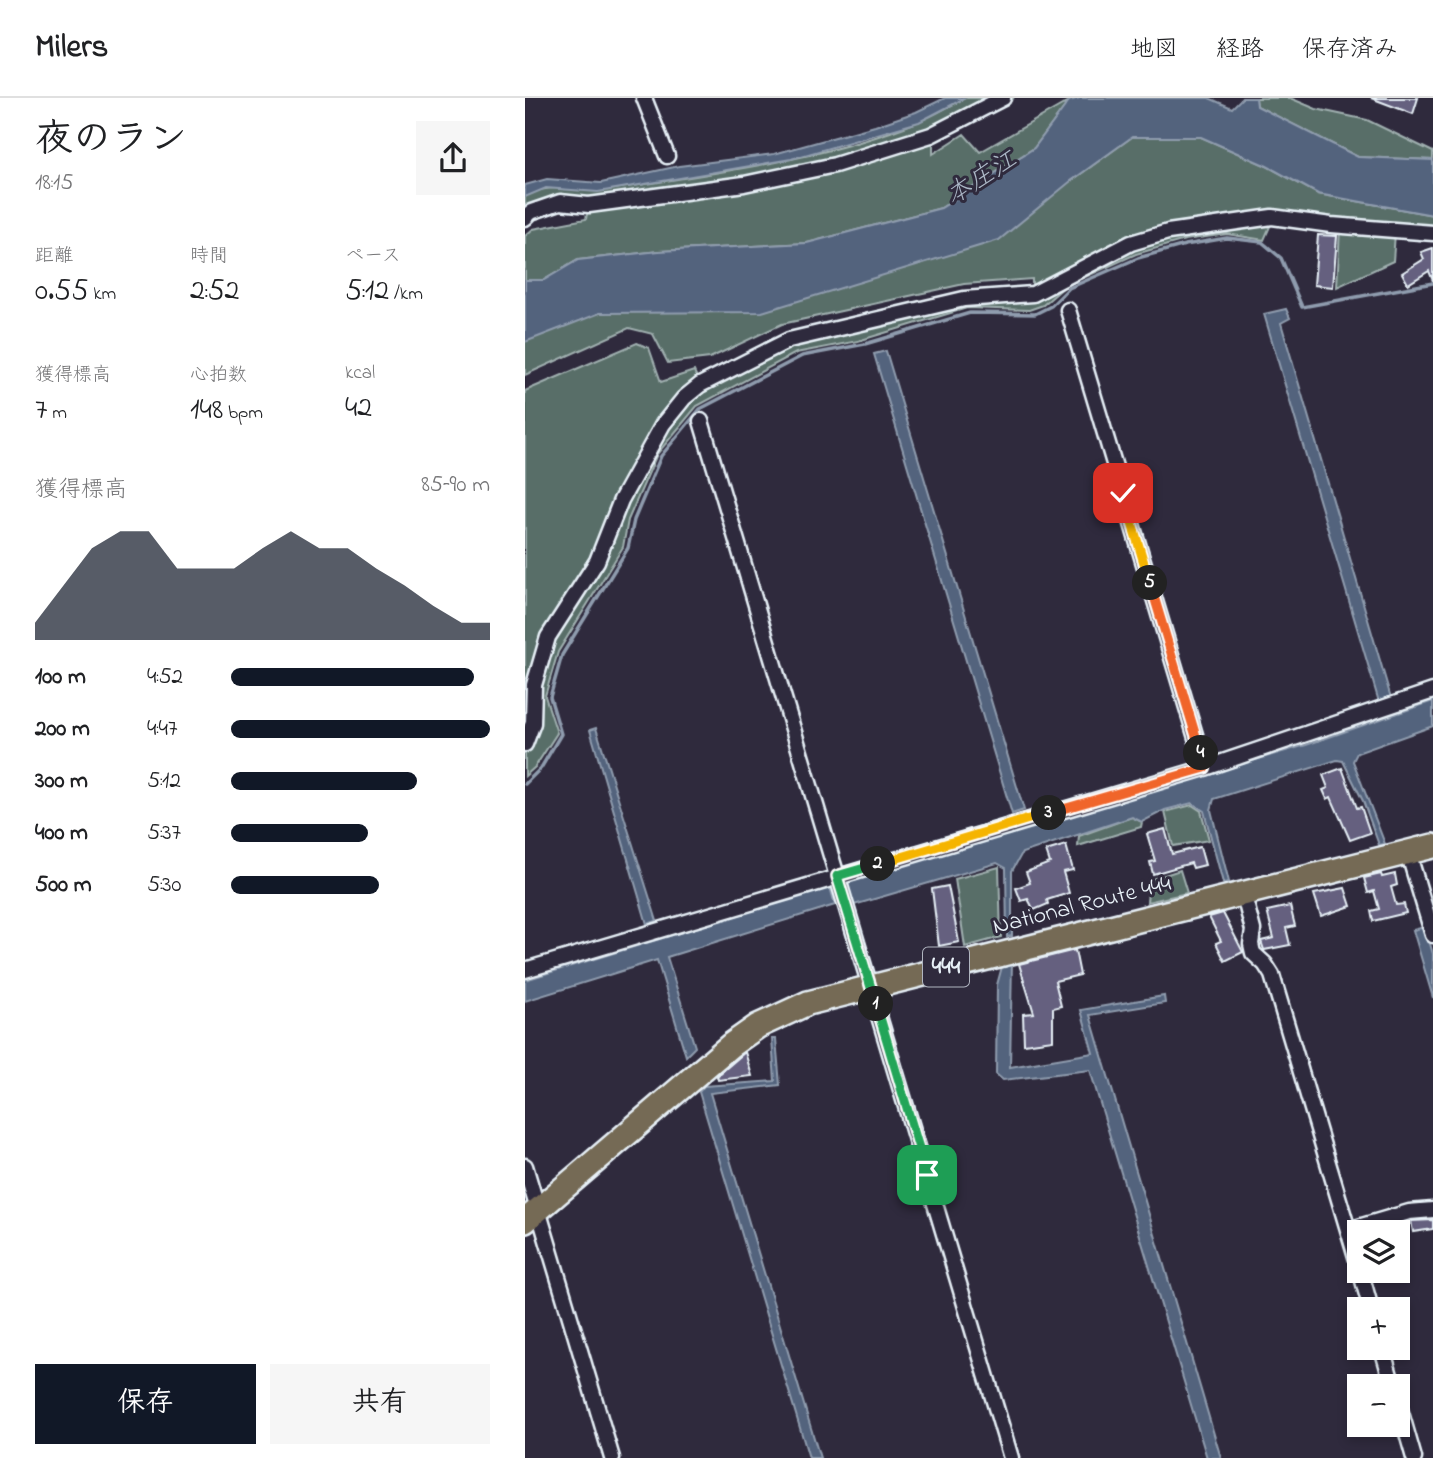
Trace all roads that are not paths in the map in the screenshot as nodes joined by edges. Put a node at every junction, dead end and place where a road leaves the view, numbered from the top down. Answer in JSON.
{"nodes":[{"id":1,"x":644,"y":98,"type":"edge"},
{"id":2,"x":1003,"y":98,"type":"edge"},
{"id":3,"x":667,"y":156,"type":"dead end"},
{"id":4,"x":525,"y":218,"type":"edge"},
{"id":5,"x":1433,"y":233,"type":"edge"},
{"id":6,"x":1068,"y":310,"type":"dead end"},
{"id":7,"x":701,"y":421,"type":"dead end"},
{"id":8,"x":1433,"y":691,"type":"edge"},
{"id":9,"x":525,"y":744,"type":"edge"},
{"id":10,"x":1205,"y":768,"type":"junction"},
{"id":11,"x":1433,"y":846,"type":"edge"},
{"id":12,"x":1408,"y":852,"type":"junction"},
{"id":13,"x":837,"y":876,"type":"junction"},
{"id":14,"x":1243,"y":892,"type":"junction"},
{"id":15,"x":1433,"y":935,"type":"edge"},
{"id":16,"x":525,"y":970,"type":"edge"},
{"id":17,"x":871,"y":986,"type":"junction"},
{"id":18,"x":525,"y":1166,"type":"edge"},
{"id":19,"x":1433,"y":1210,"type":"edge"},
{"id":20,"x":531,"y":1216,"type":"edge"},
{"id":21,"x":1382,"y":1220,"type":"edge"},
{"id":22,"x":1347,"y":1227,"type":"edge"},
{"id":23,"x":1408,"y":1437,"type":"edge"},
{"id":24,"x":612,"y":1458,"type":"edge"},
{"id":25,"x":1011,"y":1458,"type":"edge"},
{"id":26,"x":1414,"y":1458,"type":"edge"}],
"edges":[{"from":1,"to":3,"type":"street"},
{"from":2,"to":4,"type":"street"},
{"from":5,"to":9,"type":"street"},
{"from":6,"to":10,"type":"street"},
{"from":7,"to":13,"type":"street"},
{"from":8,"to":10,"type":"street"},
{"from":10,"to":13,"type":"street"},
{"from":11,"to":12,"type":"highway","name":"National Route 444","number":"444"},
{"from":12,"to":14,"type":"highway","name":"National Route 444","number":"444"},
{"from":12,"to":15,"type":"street"},
{"from":13,"to":16,"type":"street"},
{"from":13,"to":17,"type":"street"},
{"from":14,"to":17,"type":"highway","name":"National Route 444","number":"444"},
{"from":14,"to":22,"type":"street"},
{"from":17,"to":20,"type":"highway","name":"National Route 444","number":"444"},
{"from":17,"to":25,"type":"street"},
{"from":18,"to":20,"type":"street"},
{"from":19,"to":21,"type":"street"},
{"from":20,"to":24,"type":"street"},
{"from":23,"to":26,"type":"street"}]}
